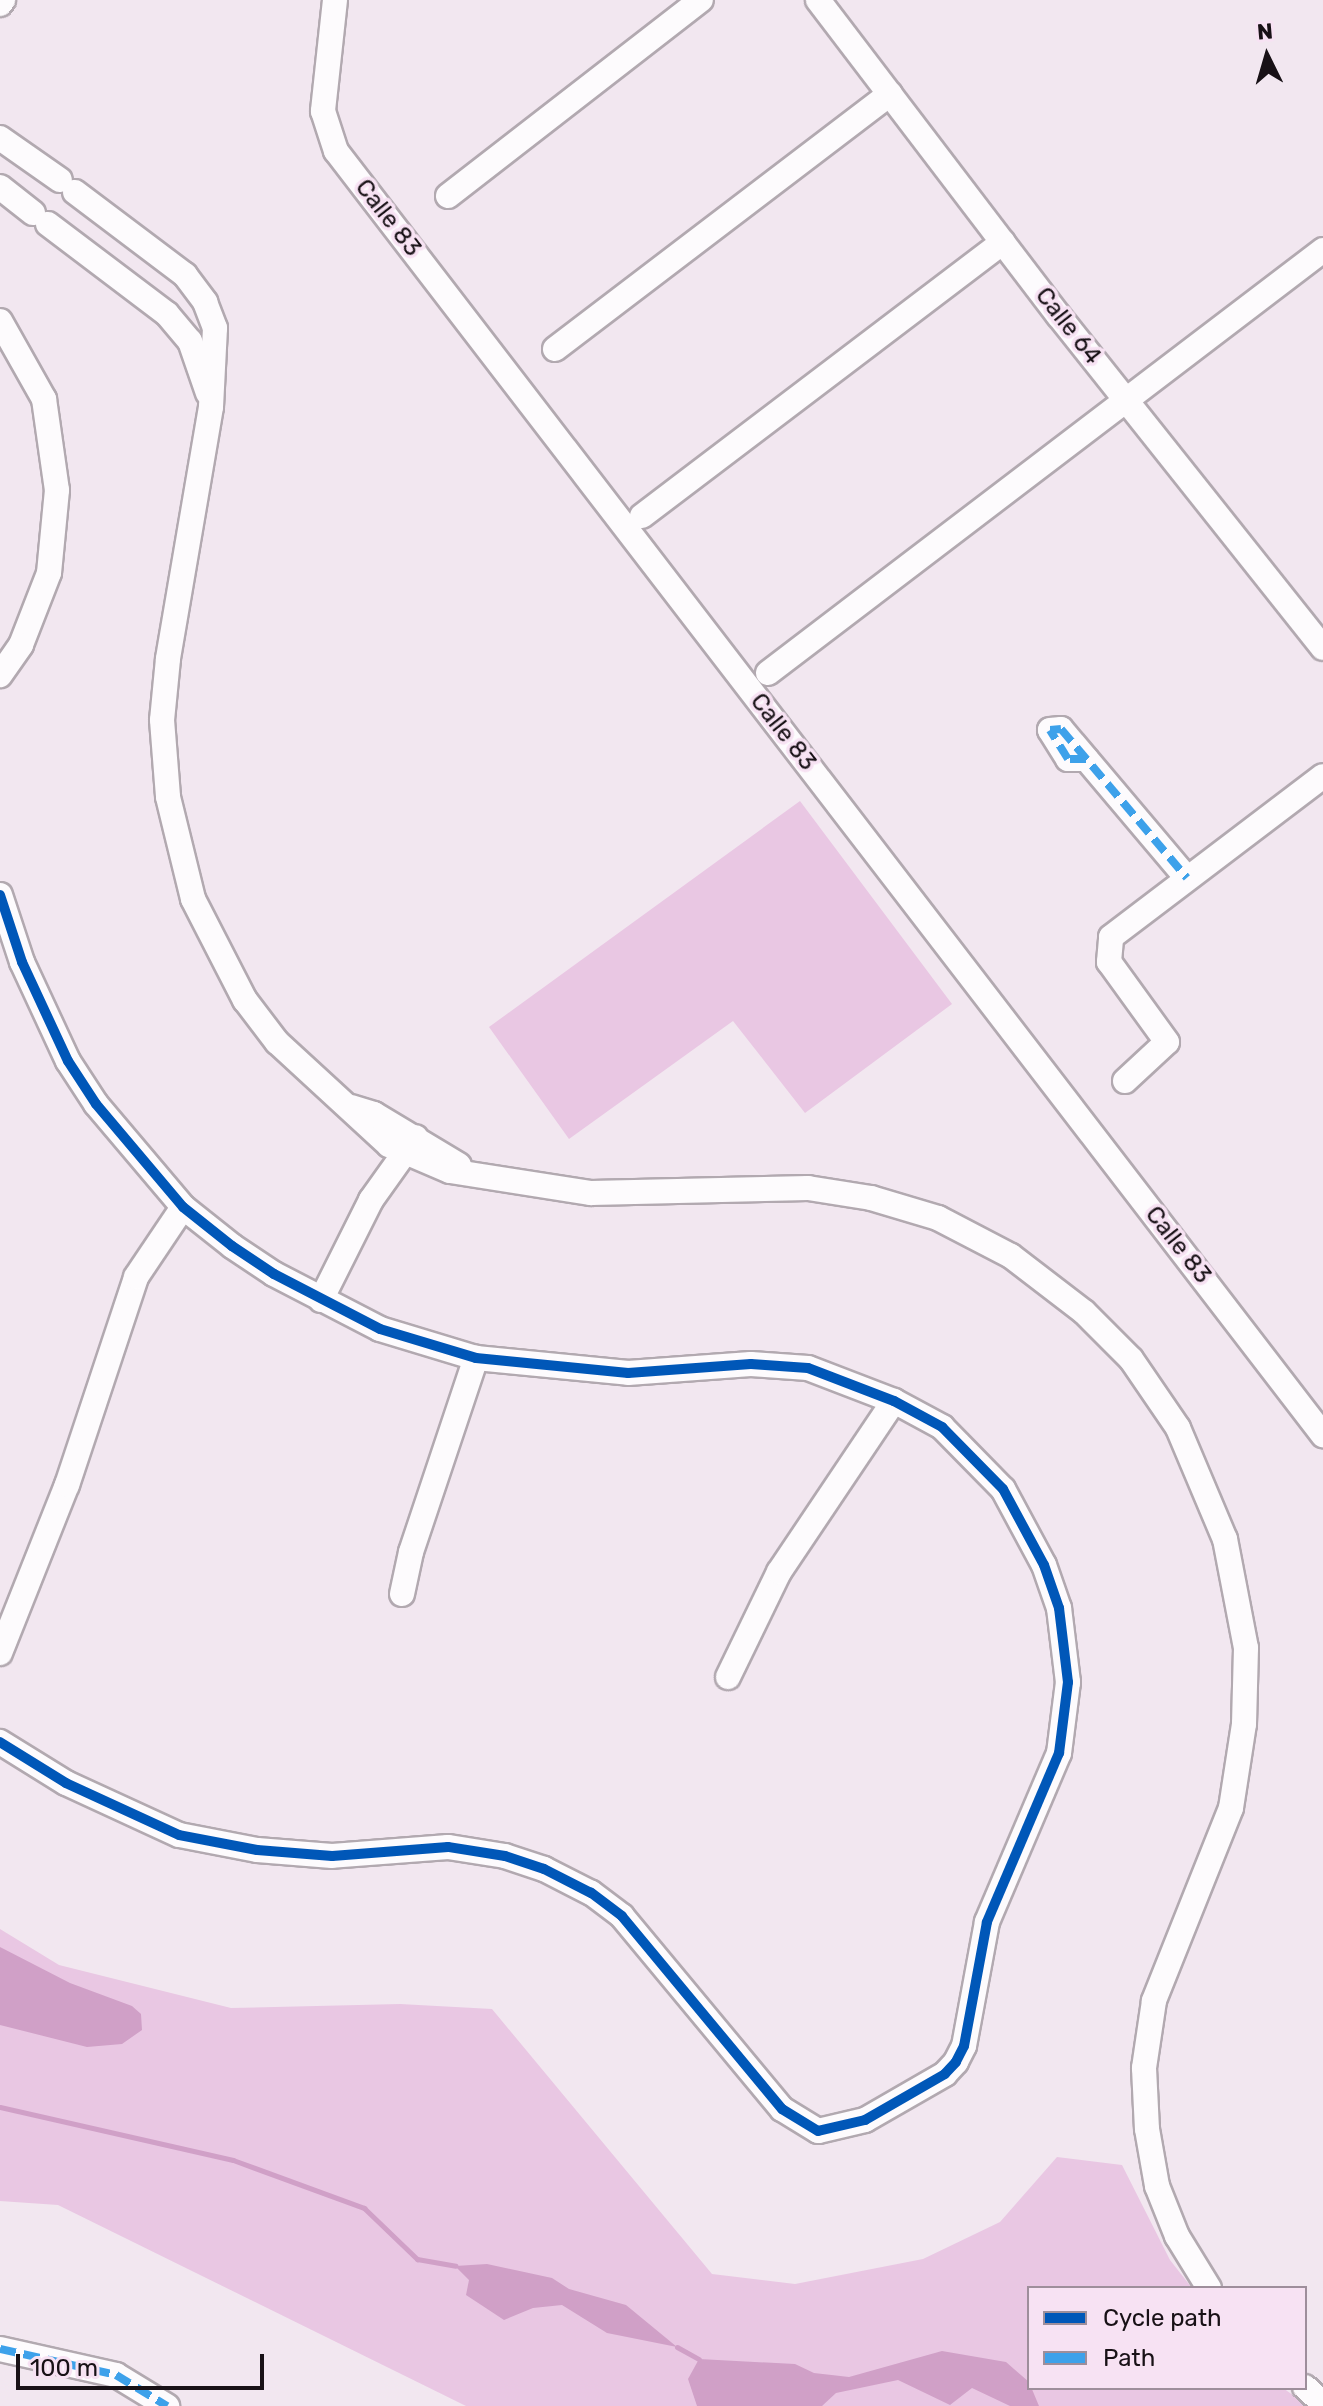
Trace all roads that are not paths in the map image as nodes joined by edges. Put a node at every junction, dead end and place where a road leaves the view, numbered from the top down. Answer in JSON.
{"nodes":[{"id":1,"x":335,"y":0,"type":"edge"},
{"id":2,"x":701,"y":0,"type":"edge"},
{"id":3,"x":818,"y":0,"type":"edge"},
{"id":4,"x":890,"y":94,"type":"junction"},
{"id":5,"x":1,"y":138,"type":"edge"},
{"id":6,"x":0,"y":187,"type":"edge"},
{"id":7,"x":448,"y":196,"type":"dead end"},
{"id":8,"x":1003,"y":242,"type":"junction"},
{"id":9,"x":143,"y":243,"type":"junction"},
{"id":10,"x":1323,"y":250,"type":"edge"},
{"id":11,"x":122,"y":277,"type":"junction"},
{"id":12,"x":0,"y":321,"type":"edge"},
{"id":13,"x":555,"y":349,"type":"dead end"},
{"id":14,"x":1126,"y":399,"type":"junction"},
{"id":15,"x":211,"y":407,"type":"junction"},
{"id":16,"x":642,"y":516,"type":"dead end"},
{"id":17,"x":1323,"y":648,"type":"edge"},
{"id":18,"x":768,"y":673,"type":"dead end"},
{"id":19,"x":0,"y":675,"type":"edge"},
{"id":20,"x":1086,"y":759,"type":"dead end"},
{"id":21,"x":1323,"y":776,"type":"edge"},
{"id":22,"x":1187,"y":878,"type":"junction"},
{"id":23,"x":0,"y":895,"type":"edge"},
{"id":24,"x":1125,"y":1081,"type":"dead end"},
{"id":25,"x":402,"y":1141,"type":"junction"},
{"id":26,"x":183,"y":1207,"type":"junction"},
{"id":27,"x":321,"y":1300,"type":"junction"},
{"id":28,"x":476,"y":1358,"type":"junction"},
{"id":29,"x":894,"y":1401,"type":"junction"},
{"id":30,"x":1323,"y":1435,"type":"edge"},
{"id":31,"x":402,"y":1594,"type":"dead end"},
{"id":32,"x":0,"y":1653,"type":"edge"},
{"id":33,"x":728,"y":1677,"type":"dead end"},
{"id":34,"x":0,"y":1742,"type":"edge"},
{"id":35,"x":1208,"y":2286,"type":"edge"},
{"id":36,"x":0,"y":2349,"type":"edge"},
{"id":37,"x":1307,"y":2389,"type":"edge"},
{"id":38,"x":1323,"y":2403,"type":"edge"},
{"id":39,"x":167,"y":2406,"type":"edge"}],
"edges":[{"from":1,"to":30,"type":"street","name":"Calle 83"},
{"from":2,"to":7,"type":"street"},
{"from":3,"to":4,"type":"street","name":"Calle 64"},
{"from":4,"to":8,"type":"street","name":"Calle 64"},
{"from":4,"to":13,"type":"street"},
{"from":5,"to":9,"type":"street"},
{"from":6,"to":11,"type":"street"},
{"from":8,"to":14,"type":"street","name":"Calle 64"},
{"from":8,"to":16,"type":"street"},
{"from":9,"to":11,"type":"street"},
{"from":9,"to":15,"type":"street"},
{"from":10,"to":14,"type":"street"},
{"from":11,"to":15,"type":"street"},
{"from":12,"to":19,"type":"street"},
{"from":14,"to":17,"type":"street","name":"Calle 64"},
{"from":14,"to":18,"type":"street"},
{"from":15,"to":25,"type":"street"},
{"from":20,"to":22,"type":"street"},
{"from":21,"to":22,"type":"street"},
{"from":22,"to":24,"type":"street"},
{"from":23,"to":26,"type":"street"},
{"from":25,"to":27,"type":"street"},
{"from":25,"to":35,"type":"street"},
{"from":26,"to":27,"type":"street"},
{"from":26,"to":32,"type":"street"},
{"from":27,"to":28,"type":"street"},
{"from":28,"to":29,"type":"street"},
{"from":28,"to":31,"type":"street"},
{"from":29,"to":33,"type":"street"},
{"from":29,"to":34,"type":"street"},
{"from":36,"to":39,"type":"street"},
{"from":37,"to":38,"type":"street"}]}
